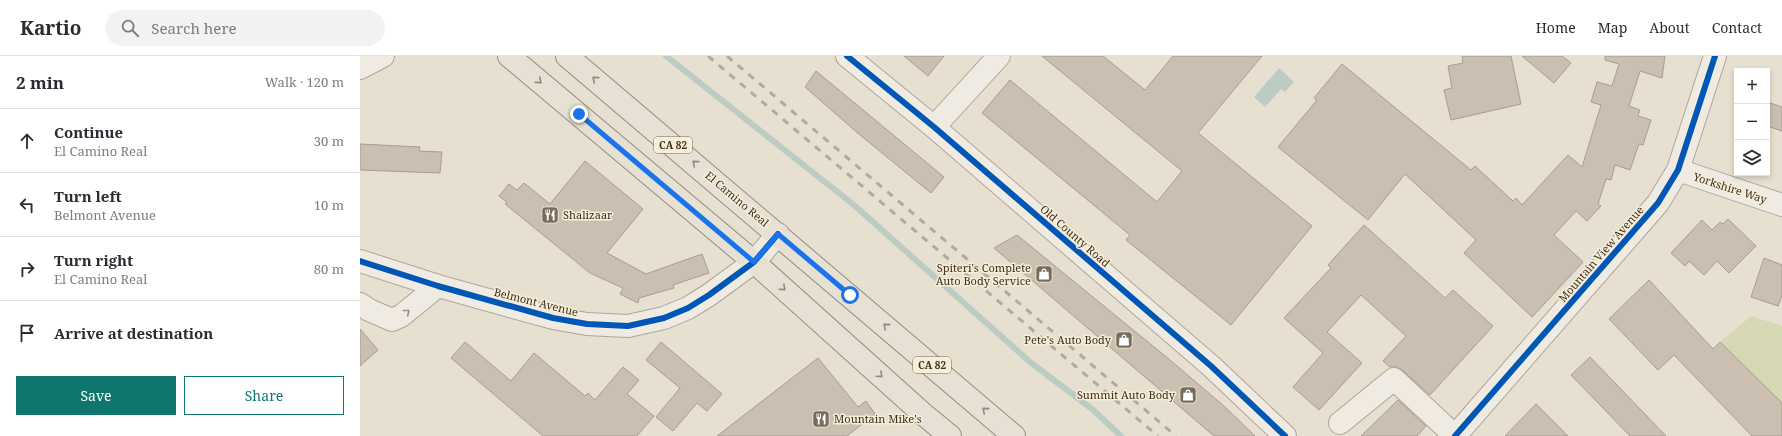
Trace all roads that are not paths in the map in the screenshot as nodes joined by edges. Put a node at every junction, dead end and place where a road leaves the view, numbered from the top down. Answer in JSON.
{"nodes":[{"id":1,"x":383,"y":56,"type":"edge"},
{"id":2,"x":509,"y":56,"type":"edge"},
{"id":3,"x":568,"y":56,"type":"edge"},
{"id":4,"x":847,"y":56,"type":"edge"},
{"id":5,"x":999,"y":56,"type":"edge"},
{"id":6,"x":1715,"y":56,"type":"edge"},
{"id":7,"x":360,"y":68,"type":"edge"},
{"id":8,"x":934,"y":128,"type":"junction"},
{"id":9,"x":1678,"y":170,"type":"junction"},
{"id":10,"x":1782,"y":205,"type":"edge"},
{"id":11,"x":778,"y":234,"type":"junction"},
{"id":12,"x":360,"y":260,"type":"edge"},
{"id":13,"x":754,"y":262,"type":"junction"},
{"id":14,"x":438,"y":286,"type":"junction"},
{"id":15,"x":360,"y":304,"type":"edge"},
{"id":16,"x":1340,"y":424,"type":"dead end"},
{"id":17,"x":950,"y":436,"type":"edge"},
{"id":18,"x":1014,"y":436,"type":"edge"},
{"id":19,"x":1285,"y":436,"type":"edge"},
{"id":20,"x":1455,"y":436,"type":"edge"}],
"edges":[{"from":1,"to":7,"type":"street"},
{"from":2,"to":13,"type":"main road","one_way":true},
{"from":11,"to":3,"type":"main road","name":"El Camino Real","number":"CA 82","one_way":true},
{"from":4,"to":8,"type":"street","name":"Old County Road"},
{"from":5,"to":8,"type":"street"},
{"from":6,"to":9,"type":"street","name":"Mountain View Avenue"},
{"from":8,"to":19,"type":"street","name":"Old County Road"},
{"from":9,"to":10,"type":"street","name":"Yorkshire Way"},
{"from":9,"to":20,"type":"street","name":"Mountain View Avenue"},
{"from":11,"to":13,"type":"street","name":"Belmont Avenue"},
{"from":18,"to":11,"type":"main road","name":"El Camino Real","number":"CA 82","one_way":true},
{"from":12,"to":14,"type":"street","name":"Belmont Avenue"},
{"from":13,"to":14,"type":"street","name":"Belmont Avenue"},
{"from":13,"to":17,"type":"main road","one_way":true},
{"from":15,"to":14,"type":"street","one_way":true},
{"from":16,"to":20,"type":"street"}]}
